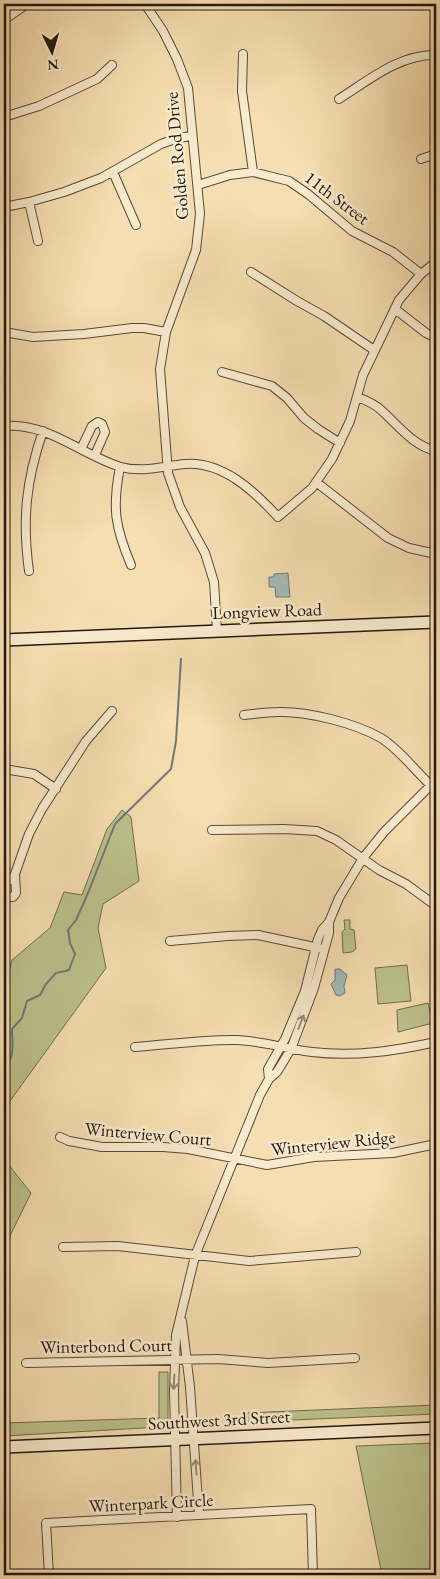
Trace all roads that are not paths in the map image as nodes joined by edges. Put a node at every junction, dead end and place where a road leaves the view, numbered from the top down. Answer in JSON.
{"nodes":[{"id":1,"x":27,"y":4,"type":"edge"},
{"id":2,"x":145,"y":4,"type":"edge"},
{"id":3,"x":4,"y":20,"type":"edge"},
{"id":4,"x":243,"y":54,"type":"dead end"},
{"id":5,"x":436,"y":54,"type":"edge"},
{"id":6,"x":112,"y":65,"type":"dead end"},
{"id":7,"x":339,"y":99,"type":"dead end"},
{"id":8,"x":4,"y":117,"type":"edge"},
{"id":9,"x":192,"y":136,"type":"junction"},
{"id":10,"x":436,"y":154,"type":"edge"},
{"id":11,"x":421,"y":159,"type":"dead end"},
{"id":12,"x":113,"y":172,"type":"junction"},
{"id":13,"x":253,"y":172,"type":"junction"},
{"id":14,"x":198,"y":185,"type":"junction"},
{"id":15,"x":29,"y":202,"type":"junction"},
{"id":16,"x":4,"y":206,"type":"edge"},
{"id":17,"x":136,"y":225,"type":"dead end"},
{"id":18,"x":38,"y":241,"type":"dead end"},
{"id":19,"x":436,"y":262,"type":"edge"},
{"id":20,"x":251,"y":272,"type":"dead end"},
{"id":21,"x":421,"y":274,"type":"junction"},
{"id":22,"x":395,"y":309,"type":"junction"},
{"id":23,"x":4,"y":332,"type":"edge"},
{"id":24,"x":166,"y":332,"type":"junction"},
{"id":25,"x":436,"y":338,"type":"edge"},
{"id":26,"x":374,"y":350,"type":"junction"},
{"id":27,"x":222,"y":372,"type":"dead end"},
{"id":28,"x":357,"y":397,"type":"junction"},
{"id":29,"x":4,"y":426,"type":"edge"},
{"id":30,"x":43,"y":431,"type":"junction"},
{"id":31,"x":340,"y":442,"type":"junction"},
{"id":32,"x":81,"y":449,"type":"junction"},
{"id":33,"x":436,"y":451,"type":"edge"},
{"id":34,"x":95,"y":455,"type":"junction"},
{"id":35,"x":120,"y":467,"type":"junction"},
{"id":36,"x":167,"y":467,"type":"junction"},
{"id":37,"x":316,"y":482,"type":"junction"},
{"id":38,"x":436,"y":554,"type":"edge"},
{"id":39,"x":131,"y":565,"type":"dead end"},
{"id":40,"x":30,"y":571,"type":"dead end"},
{"id":41,"x":436,"y":622,"type":"edge"},
{"id":42,"x":217,"y":631,"type":"junction"},
{"id":43,"x":4,"y":640,"type":"edge"},
{"id":44,"x":112,"y":711,"type":"dead end"},
{"id":45,"x":244,"y":715,"type":"dead end"},
{"id":46,"x":4,"y":769,"type":"edge"},
{"id":47,"x":434,"y":785,"type":"edge"},
{"id":48,"x":56,"y":789,"type":"junction"},
{"id":49,"x":212,"y":830,"type":"dead end"},
{"id":50,"x":363,"y":858,"type":"junction"},
{"id":51,"x":15,"y":874,"type":"junction"},
{"id":52,"x":4,"y":881,"type":"edge"},
{"id":53,"x":4,"y":894,"type":"edge"},
{"id":54,"x":436,"y":906,"type":"edge"},
{"id":55,"x":170,"y":941,"type":"dead end"},
{"id":56,"x":320,"y":948,"type":"junction"},
{"id":57,"x":436,"y":1042,"type":"edge"},
{"id":58,"x":281,"y":1046,"type":"junction"},
{"id":59,"x":135,"y":1047,"type":"dead end"},
{"id":60,"x":291,"y":1049,"type":"junction"},
{"id":61,"x":269,"y":1079,"type":"junction"},
{"id":62,"x":60,"y":1137,"type":"dead end"},
{"id":63,"x":436,"y":1144,"type":"edge"},
{"id":64,"x":233,"y":1159,"type":"junction"},
{"id":65,"x":63,"y":1247,"type":"dead end"},
{"id":66,"x":356,"y":1252,"type":"dead end"},
{"id":67,"x":195,"y":1256,"type":"junction"},
{"id":68,"x":182,"y":1316,"type":"junction"},
{"id":69,"x":355,"y":1358,"type":"dead end"},
{"id":70,"x":186,"y":1359,"type":"junction"},
{"id":71,"x":175,"y":1360,"type":"junction"},
{"id":72,"x":26,"y":1362,"type":"dead end"},
{"id":73,"x":436,"y":1428,"type":"edge"},
{"id":74,"x":194,"y":1439,"type":"junction"},
{"id":75,"x":176,"y":1440,"type":"junction"},
{"id":76,"x":4,"y":1447,"type":"edge"},
{"id":77,"x":177,"y":1516,"type":"junction"},
{"id":78,"x":199,"y":1516,"type":"junction"},
{"id":79,"x":49,"y":1575,"type":"edge"},
{"id":80,"x":313,"y":1575,"type":"edge"}],
"edges":[{"from":1,"to":3,"type":"street"},
{"from":2,"to":9,"type":"street","name":"Golden Rod Drive"},
{"from":4,"to":13,"type":"street"},
{"from":5,"to":7,"type":"street"},
{"from":6,"to":8,"type":"street"},
{"from":9,"to":12,"type":"street"},
{"from":9,"to":14,"type":"street","name":"Golden Rod Drive"},
{"from":10,"to":11,"type":"street"},
{"from":12,"to":15,"type":"street"},
{"from":12,"to":17,"type":"street"},
{"from":13,"to":14,"type":"street","name":"11th Street"},
{"from":13,"to":21,"type":"street","name":"11th Street"},
{"from":14,"to":24,"type":"street","name":"Golden Rod Drive"},
{"from":15,"to":16,"type":"street"},
{"from":15,"to":18,"type":"street"},
{"from":19,"to":21,"type":"street"},
{"from":20,"to":26,"type":"street"},
{"from":21,"to":22,"type":"street"},
{"from":22,"to":25,"type":"street"},
{"from":22,"to":26,"type":"street"},
{"from":23,"to":24,"type":"street"},
{"from":24,"to":36,"type":"street","name":"Golden Rod Drive"},
{"from":26,"to":28,"type":"street"},
{"from":27,"to":31,"type":"street"},
{"from":28,"to":31,"type":"street"},
{"from":28,"to":33,"type":"street"},
{"from":29,"to":30,"type":"street"},
{"from":30,"to":32,"type":"street"},
{"from":30,"to":40,"type":"street"},
{"from":31,"to":37,"type":"street"},
{"from":32,"to":34,"type":"street"},
{"from":32,"to":34,"type":"street"},
{"from":34,"to":35,"type":"street"},
{"from":35,"to":36,"type":"street"},
{"from":35,"to":39,"type":"street"},
{"from":36,"to":37,"type":"street"},
{"from":36,"to":42,"type":"street","name":"Golden Rod Drive"},
{"from":37,"to":38,"type":"street"},
{"from":41,"to":42,"type":"street","name":"Longview Road"},
{"from":42,"to":43,"type":"street","name":"Longview Road"},
{"from":44,"to":48,"type":"street"},
{"from":45,"to":47,"type":"street"},
{"from":46,"to":48,"type":"street"},
{"from":47,"to":50,"type":"street"},
{"from":48,"to":51,"type":"street"},
{"from":49,"to":50,"type":"street"},
{"from":50,"to":54,"type":"street"},
{"from":50,"to":56,"type":"street"},
{"from":51,"to":52,"type":"street"},
{"from":51,"to":53,"type":"street"},
{"from":55,"to":56,"type":"street"},
{"from":56,"to":58,"type":"street"},
{"from":60,"to":56,"type":"street","one_way":true},
{"from":57,"to":60,"type":"street"},
{"from":58,"to":59,"type":"street"},
{"from":58,"to":60,"type":"street"},
{"from":58,"to":61,"type":"street"},
{"from":60,"to":61,"type":"street"},
{"from":61,"to":64,"type":"street"},
{"from":62,"to":64,"type":"street","name":"Winterview Court"},
{"from":63,"to":64,"type":"street","name":"Winterview Ridge"},
{"from":64,"to":67,"type":"street"},
{"from":65,"to":67,"type":"street"},
{"from":66,"to":67,"type":"street"},
{"from":67,"to":68,"type":"street"},
{"from":68,"to":70,"type":"street"},
{"from":68,"to":71,"type":"street"},
{"from":69,"to":70,"type":"street","name":"Winterbond Court"},
{"from":70,"to":71,"type":"street","name":"Winterbond Court"},
{"from":70,"to":74,"type":"street"},
{"from":71,"to":72,"type":"street","name":"Winterbond Court"},
{"from":71,"to":75,"type":"street","one_way":true},
{"from":73,"to":74,"type":"street","name":"Southwest 3rd Street"},
{"from":74,"to":75,"type":"street","name":"Southwest 3rd Street"},
{"from":78,"to":74,"type":"street","one_way":true},
{"from":75,"to":76,"type":"street","name":"Southwest 3rd Street"},
{"from":75,"to":77,"type":"street"},
{"from":77,"to":78,"type":"street","name":"Winterpark Circle"},
{"from":77,"to":79,"type":"street","name":"Winterpark Circle"},
{"from":78,"to":80,"type":"street","name":"Winterpark Circle"}]}
